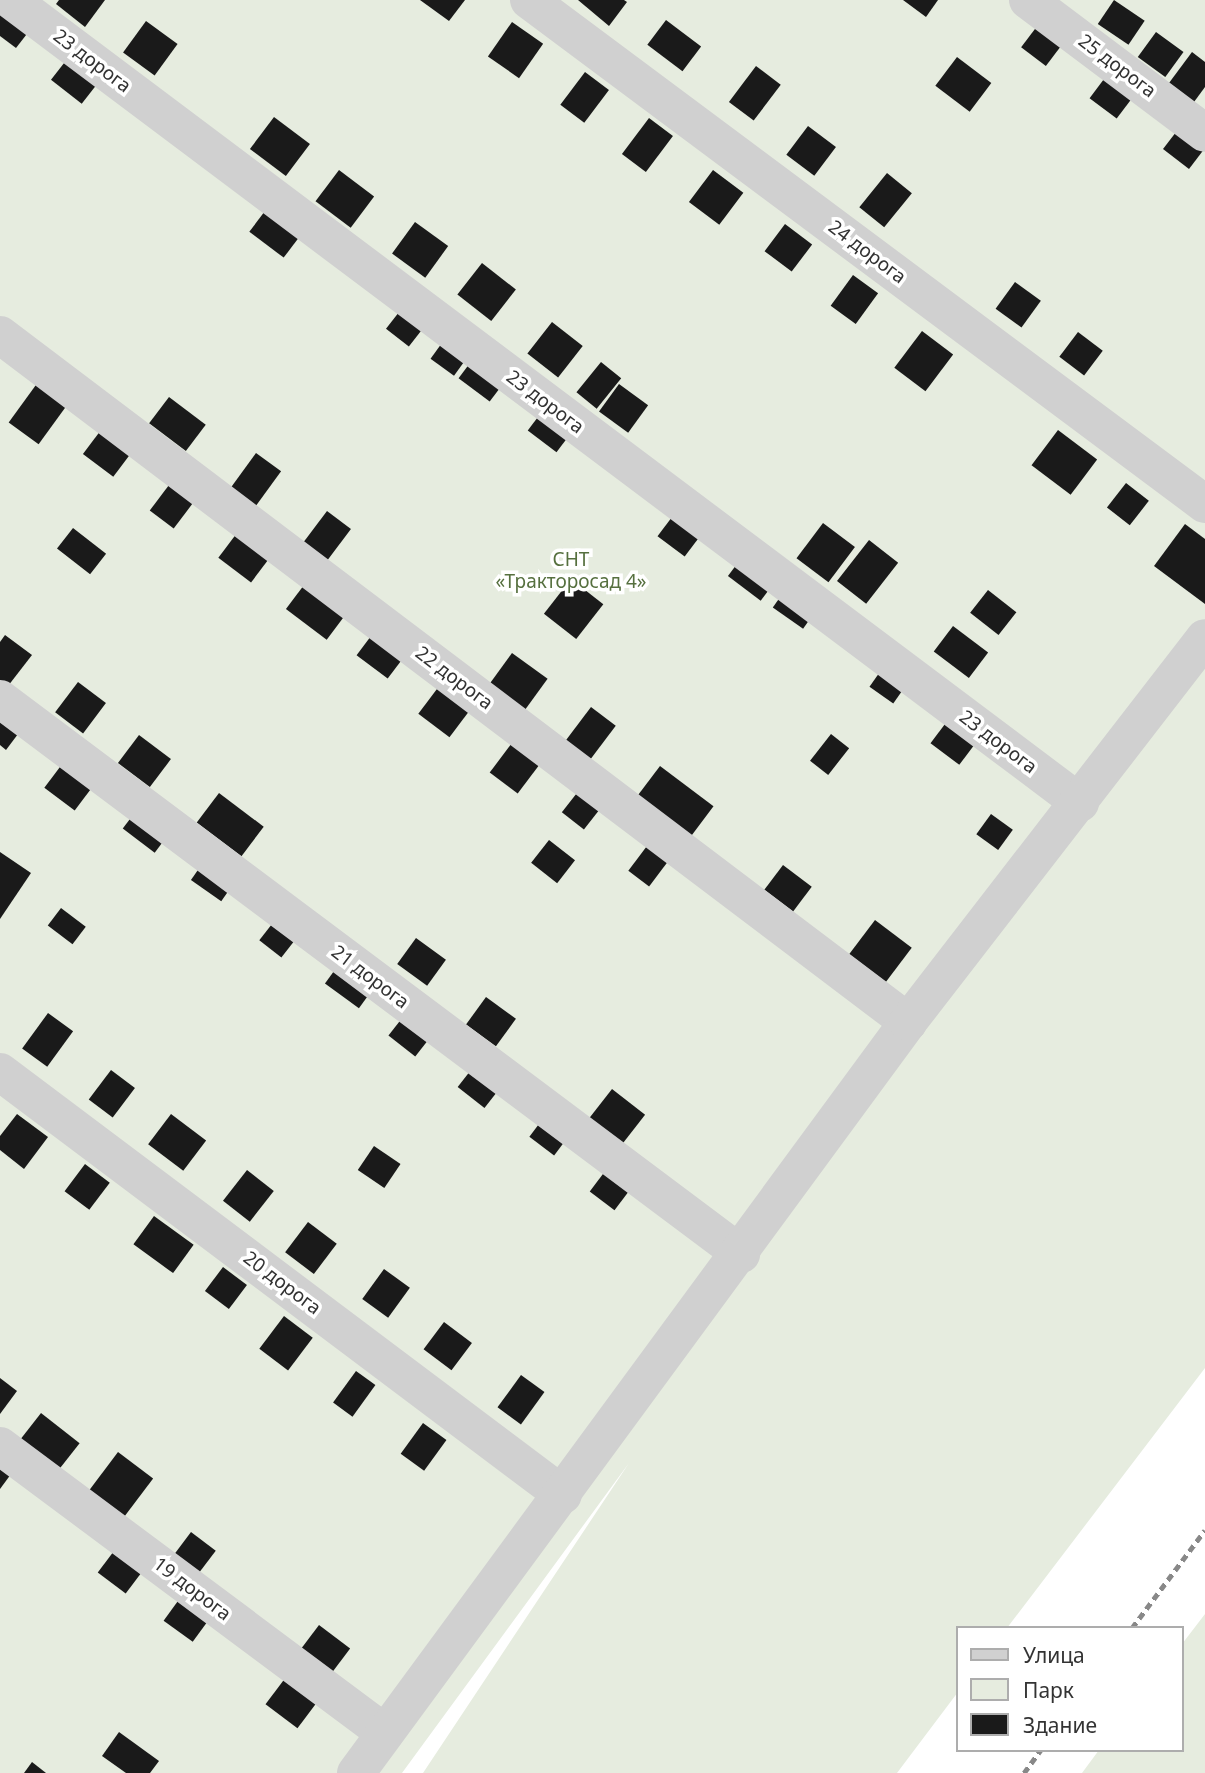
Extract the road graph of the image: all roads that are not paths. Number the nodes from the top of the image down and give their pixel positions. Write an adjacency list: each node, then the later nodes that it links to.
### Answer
1 (11, 0): 9 (street, 23 дорога)
2 (529, 0): 6 (street, 24 дорога)
3 (1028, 0): 4 (street, 25 дорога)
4 (1205, 133)
5 (0, 335): 10 (street, 22 дорога)
6 (1205, 504)
7 (1205, 638): 9 (street)
8 (0, 699): 12 (street, 21 дорога)
9 (1080, 803): 10 (street)
10 (908, 1021): 12 (street)
11 (0, 1072): 14 (street, 20 дорога)
12 (741, 1254): 14 (street)
13 (0, 1446): 15 (street, 19 дорога)
14 (563, 1495): 15 (street)
15 (385, 1733): 16 (street)
16 (356, 1773)

